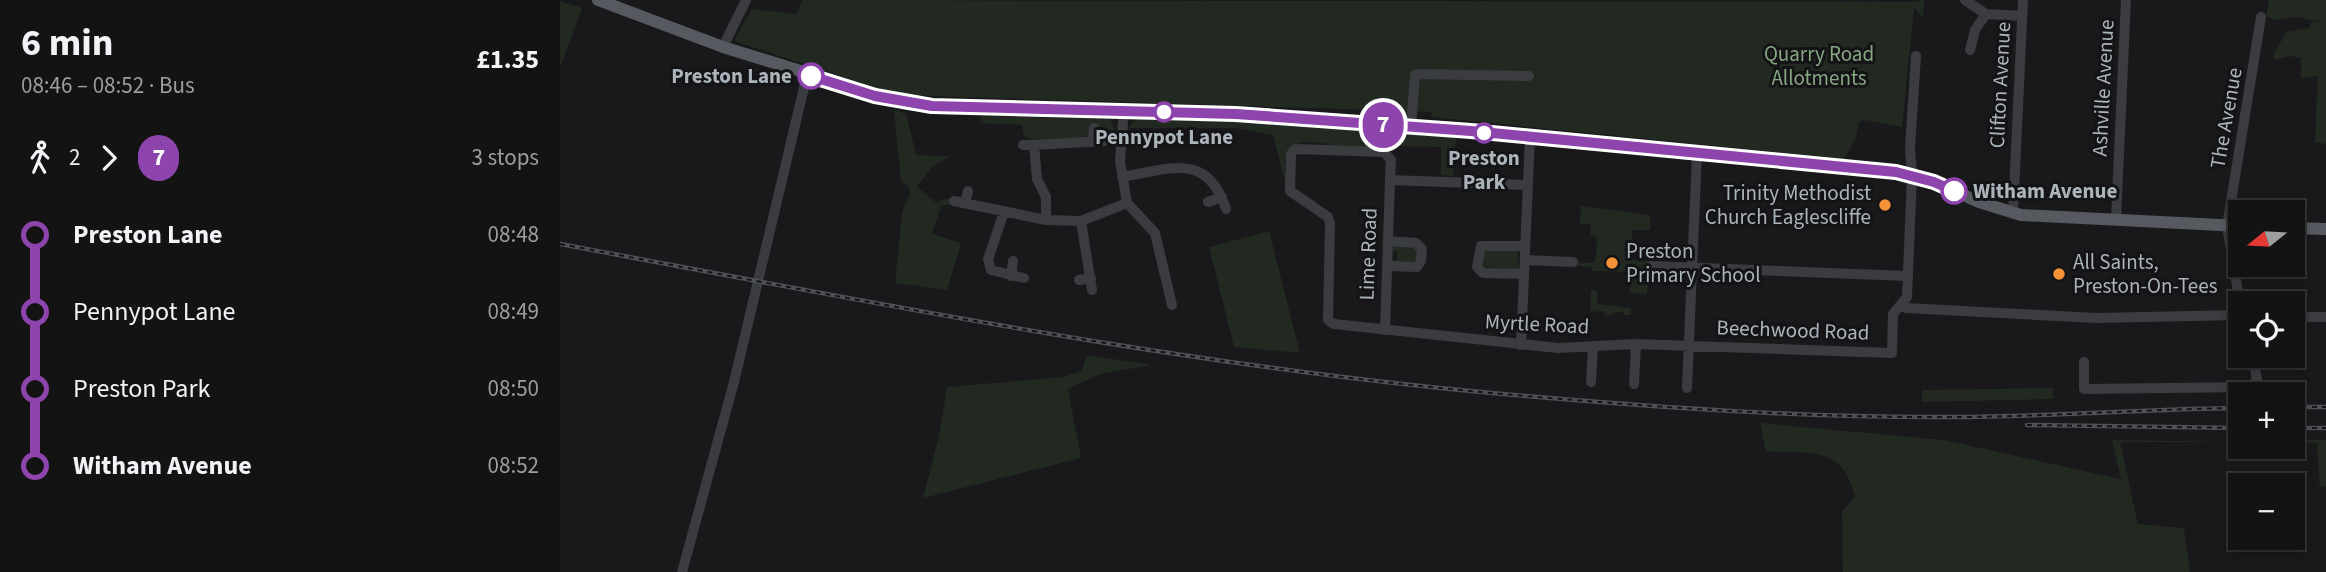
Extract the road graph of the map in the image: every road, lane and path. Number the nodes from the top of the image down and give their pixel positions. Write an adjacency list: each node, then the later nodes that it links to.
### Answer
1 (598, 0): 9 (main road)
2 (746, 0): 9 (street)
3 (1965, 0): 6 (street)
4 (2023, 0): 7 (street, Clifton Avenue)
5 (2126, 0): 35 (street, Ashville Avenue)
6 (1986, 14): 7 (street); 10 (street)
7 (2022, 16): 34 (street, Clifton Avenue)
8 (2261, 17): 27 (street, The Avenue)
9 (723, 47): 12 (main road)
10 (1970, 50)
11 (1916, 56): 21 (street)
12 (807, 75): 14 (main road); 71 (street)
13 (1529, 76): 15 (street)
14 (1124, 110): 15 (main road); 22 (street)
15 (1411, 127): 17 (main road)
16 (1094, 128): 19 (street)
17 (1530, 137): 20 (main road); 24 (street)
18 (1023, 145): 19 (street)
19 (1034, 145): 36 (street)
20 (1697, 153): 21 (main road); 48 (street)
21 (1912, 175): 34 (main road); 51 (street)
22 (1122, 177): 26 (street); 31 (street)
23 (1390, 180): 24 (street); 41 (street, Lime Road); 61 (street, Myrtle Road)
24 (1528, 185): 42 (street)
25 (968, 191): 30 (street)
26 (1222, 197): 29 (street); 32 (street)
27 (2237, 200)
28 (954, 201): 30 (street)
29 (1208, 202)
30 (965, 203): 33 (street)
31 (1127, 203): 37 (street); 57 (street)
32 (1226, 209)
33 (1004, 212): 36 (street); 50 (street)
34 (2013, 214): 35 (main road)
35 (2116, 219): 38 (main road)
36 (1046, 220): 37 (street)
37 (1081, 221): 53 (street)
38 (2228, 226)
39 (2305, 228): 40 (main road)
40 (2326, 229)
41 (1388, 241): 46 (street, Lime Road); 46 (street)
42 (1525, 246): 43 (street); 49 (street)
43 (1525, 260): 45 (street); 49 (street)
44 (1013, 261): 50 (street)
45 (1573, 262)
46 (1388, 266): 61 (street, Lime Road)
47 (1651, 266): 48 (street)
48 (1692, 267): 51 (street); 64 (street)
49 (1524, 274): 63 (street)
50 (1011, 276): 52 (street)
51 (1907, 276): 56 (street)
52 (1024, 278)
53 (1091, 278): 54 (street); 55 (street)
54 (1079, 280)
55 (1092, 290)
56 (1901, 304): 58 (street); 64 (street, Beechwood Road)
57 (1172, 305)
58 (2228, 315)
59 (2305, 317): 60 (street)
60 (2326, 317)
61 (1385, 330): 63 (street, Myrtle Road)
62 (1636, 344): 64 (street, Myrtle Road); 65 (street, Myrtle Road); 69 (street)
63 (1521, 345): 65 (street, Myrtle Road)
64 (1688, 345): 70 (street)
65 (1593, 347): 68 (street)
66 (2084, 362): 67 (street)
67 (2255, 368)
68 (1591, 382)
69 (1634, 384)
70 (1687, 388)
71 (682, 572)

